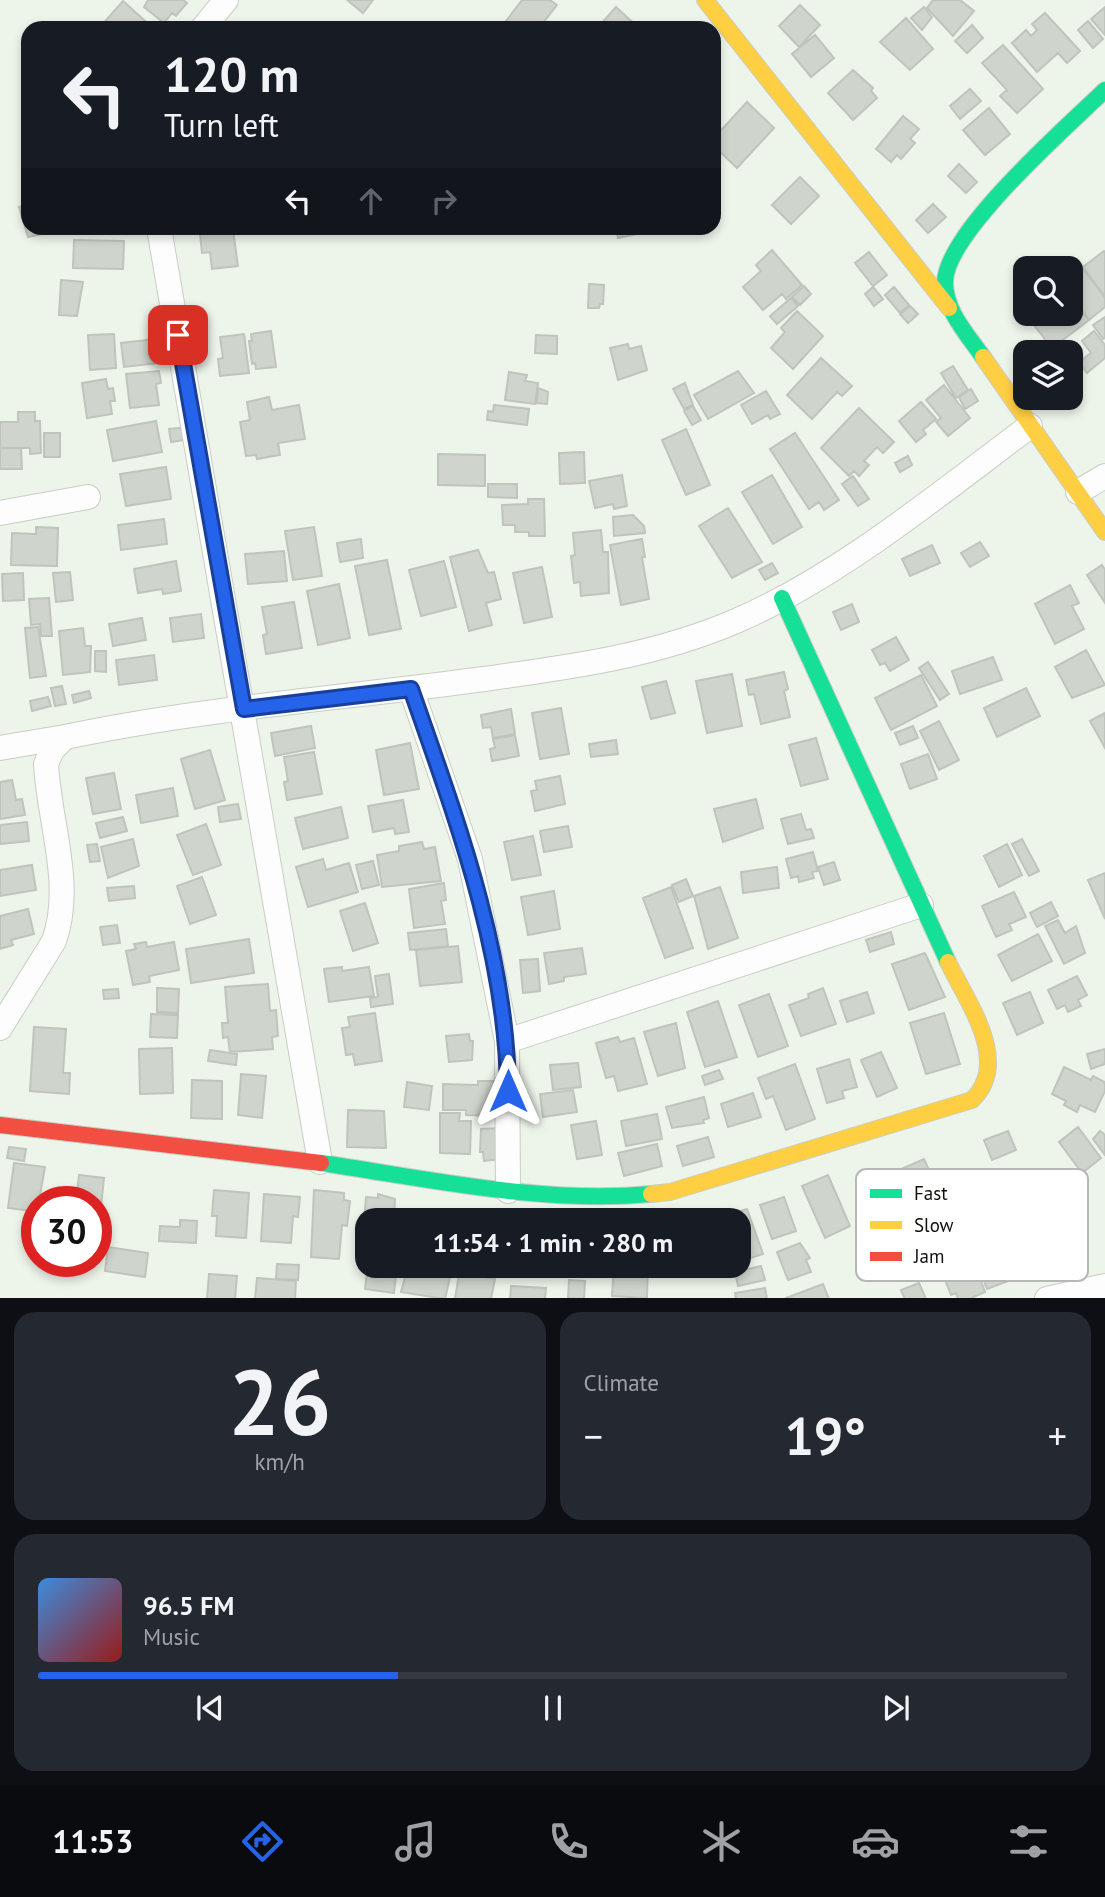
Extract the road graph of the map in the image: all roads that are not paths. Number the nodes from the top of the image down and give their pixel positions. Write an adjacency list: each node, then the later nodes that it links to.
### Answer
1 (226, 0): 3 (street)
2 (705, 0): 6 (street)
3 (208, 21)
4 (1105, 90): 6 (street)
5 (160, 235): 15 (street)
6 (948, 308): 7 (street)
7 (1030, 426): 9 (street); 13 (street)
8 (1105, 476): 9 (street)
9 (1078, 492): 12 (street)
10 (88, 497): 11 (street)
11 (0, 513)
12 (1105, 532)
13 (782, 598): 14 (street); 18 (street)
14 (411, 689): 15 (street); 20 (street)
15 (244, 709): 16 (street); 22 (street)
16 (65, 737): 17 (street); 19 (street)
17 (0, 748)
18 (922, 905): 20 (street); 23 (street)
19 (0, 1028)
20 (507, 1041): 23 (street)
21 (0, 1125): 22 (street)
22 (320, 1162): 23 (street)
23 (508, 1191)
24 (1105, 1286): 25 (street)
25 (1047, 1298)

